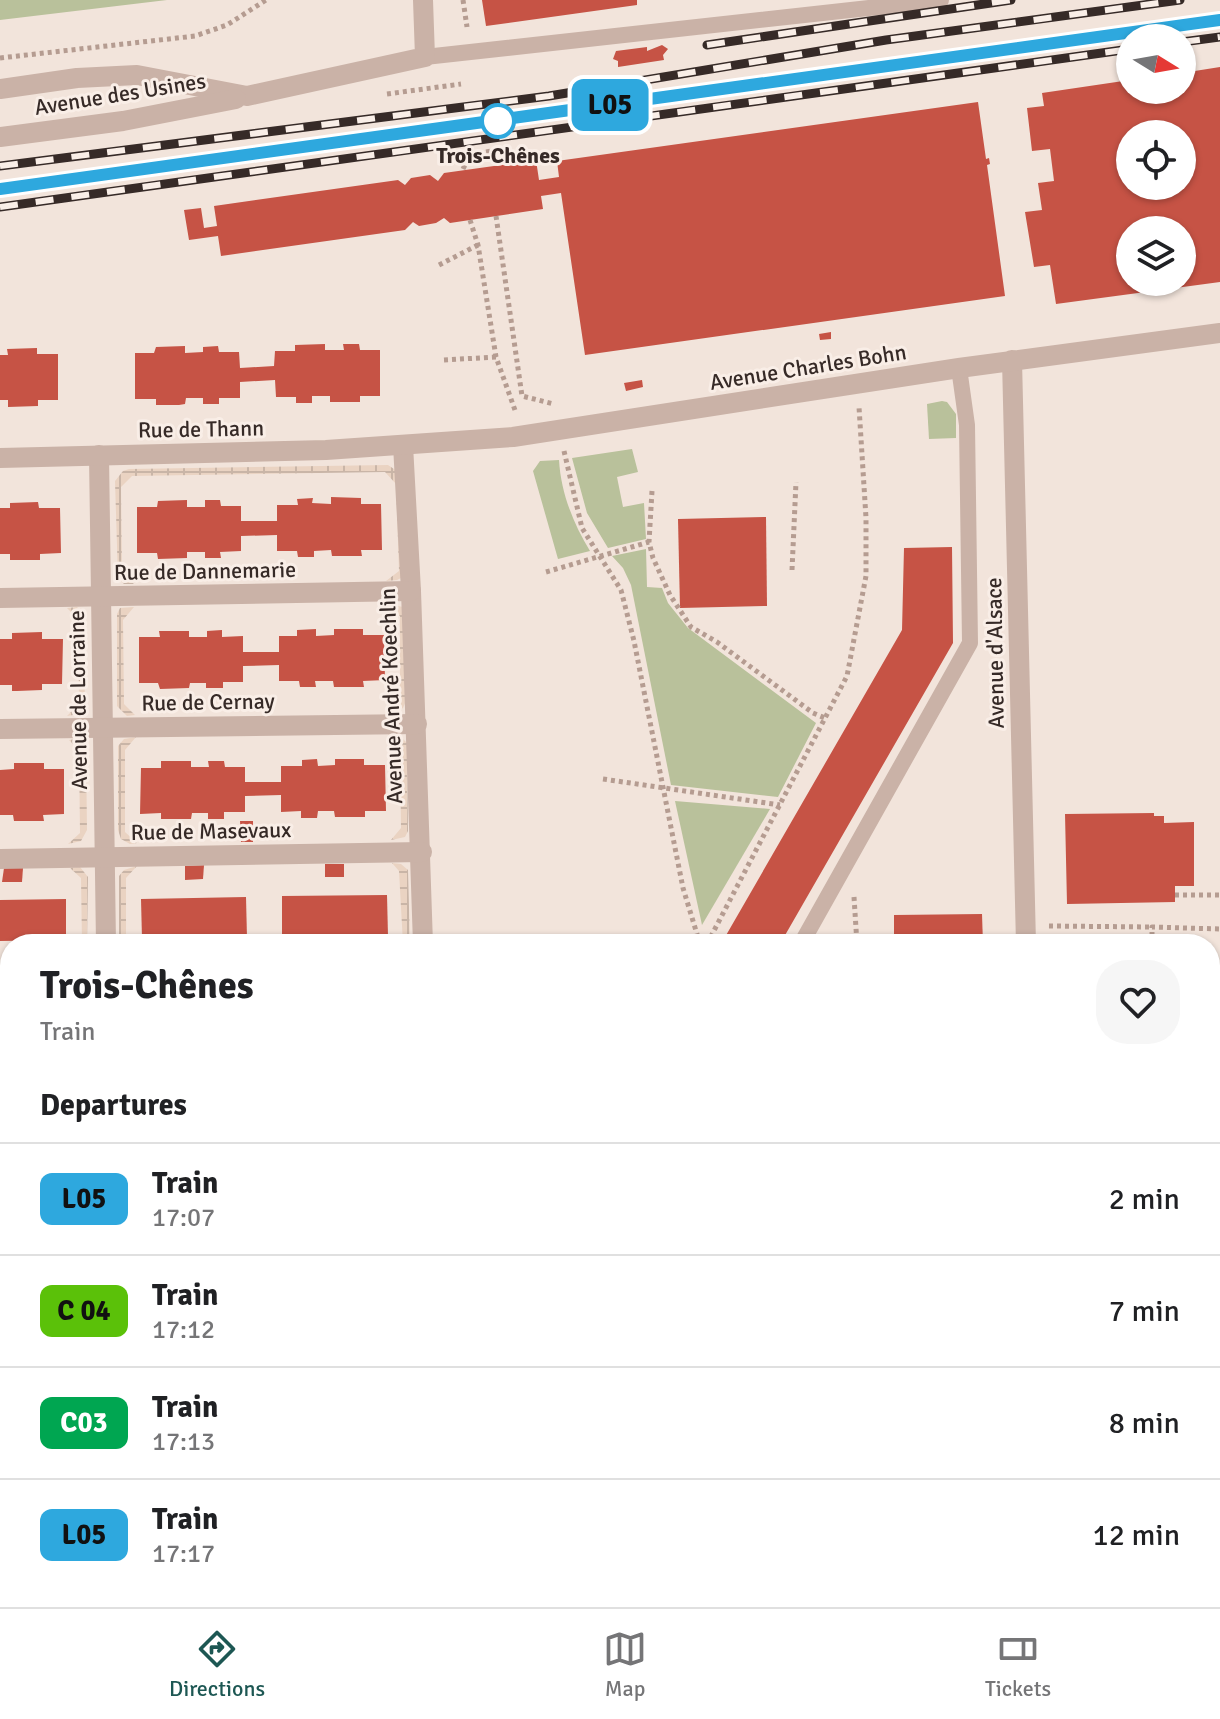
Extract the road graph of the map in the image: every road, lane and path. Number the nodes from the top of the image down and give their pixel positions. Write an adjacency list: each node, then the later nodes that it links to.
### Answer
1 (266, 0): 7 (path)
2 (423, 0): 6 (street)
3 (463, 0): 5 (path)
4 (941, 0): 6 (lane)
5 (467, 27)
6 (425, 57): 11 (street, Avenue des Usines)
7 (0, 58)
8 (461, 84): 9 (path)
9 (431, 87)
10 (0, 89): 11 (street)
11 (247, 96): 12 (street, Avenue des Usines)
12 (0, 137)
13 (507, 148): 14 (path)
14 (463, 169)
15 (496, 216): 25 (path)
16 (470, 220): 17 (path)
17 (478, 245): 18 (path); 20 (path)
18 (439, 265)
19 (1220, 333): 22 (street, Avenue Charles Bohn)
20 (496, 357): 21 (path); 26 (path)
21 (444, 360)
22 (1012, 360): 23 (street, Avenue Charles Bohn); 58 (street, Avenue d'Alsace)
23 (959, 368): 24 (street, Avenue Charles Bohn); 57 (lane)
24 (866, 383): 25 (street, Avenue Charles Bohn); 39 (path)
25 (561, 430): 26 (street, Avenue Charles Bohn); 33 (path)
26 (524, 436): 27 (street, Avenue Charles Bohn)
27 (403, 445): 28 (street, Rue de Thann); 36 (street, Avenue André Koechlin)
28 (99, 455): 29 (street, Rue de Thann); 37 (street, Avenue de Lorraine)
29 (0, 458)
30 (796, 482): 34 (path)
31 (652, 491): 32 (path)
32 (649, 542): 33 (path); 39 (path)
33 (600, 555): 35 (path); 44 (path)
34 (792, 570)
35 (546, 572)
36 (411, 591): 37 (street, Rue de Dannemarie); 40 (street, Avenue André Koechlin)
37 (101, 597): 38 (street, Rue de Dannemarie); 41 (street, Avenue de Lorraine)
38 (0, 598)
39 (825, 718): 45 (path)
40 (417, 724): 41 (street, Rue de Cernay); 46 (street, Avenue André Koechlin)
41 (103, 727): 42 (street, Rue de Cernay); 47 (street, Avenue de Lorraine)
42 (0, 729)
43 (603, 779): 44 (path)
44 (662, 788): 45 (path); 55 (path)
45 (780, 805): 56 (path)
46 (422, 852): 47 (street, Rue de Masevaux); 54 (street, Avenue André Koechlin)
47 (105, 857): 48 (street, Rue de Masevaux); 53 (street, Avenue de Lorraine)
48 (0, 859)
49 (1175, 895): 50 (path)
50 (1220, 895)
51 (1152, 927): 52 (path); 59 (path); 60 (path)
52 (1220, 929)
53 (106, 934)
54 (423, 934)
55 (697, 934)
56 (712, 934)
57 (807, 934)
58 (1026, 934)
59 (1042, 934)
60 (1152, 934)

